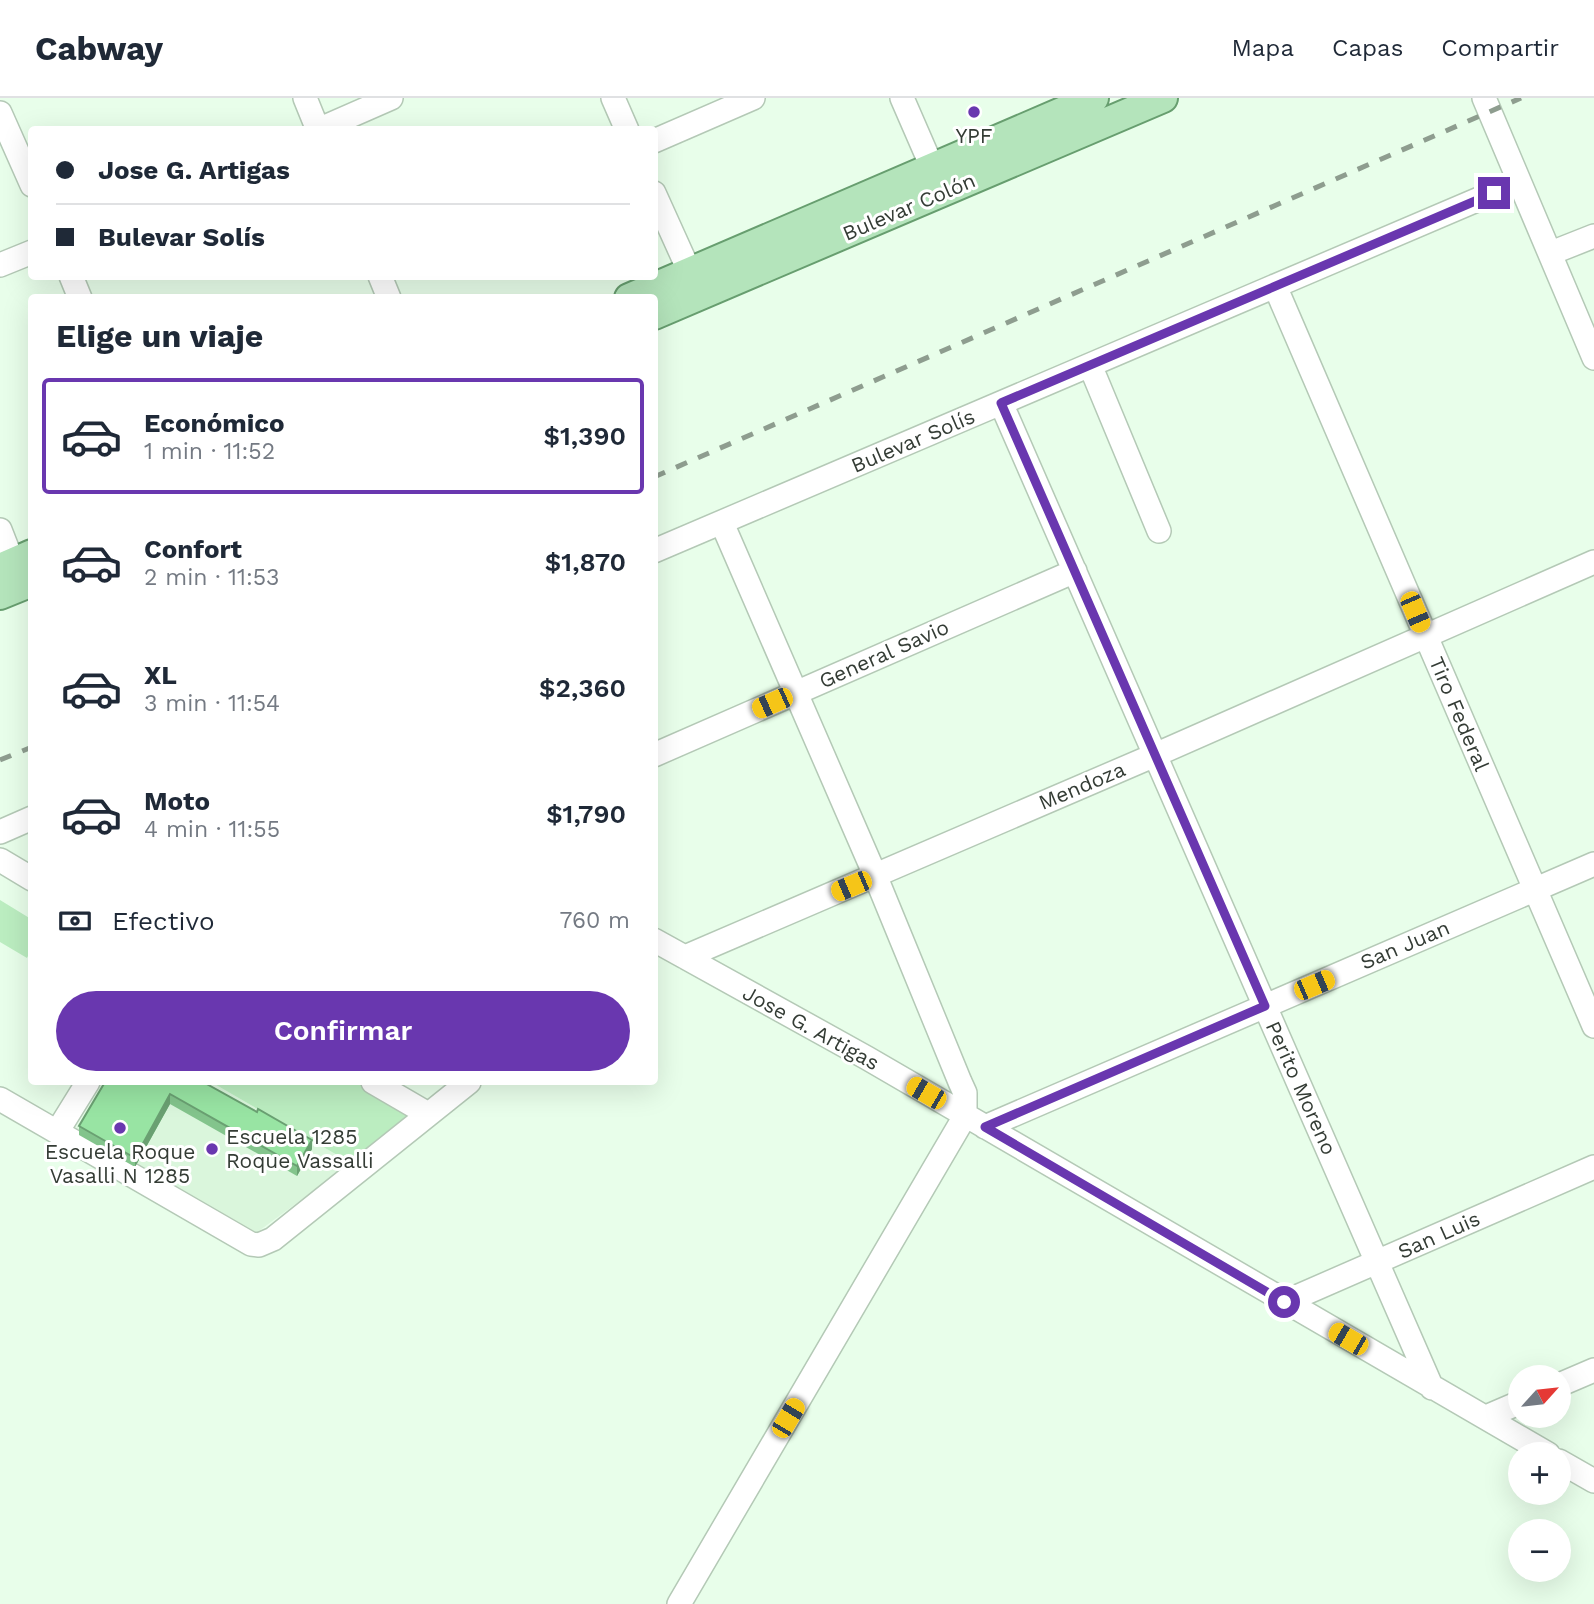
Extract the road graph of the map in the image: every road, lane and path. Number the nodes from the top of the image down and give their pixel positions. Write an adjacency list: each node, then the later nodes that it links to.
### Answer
1 (305, 98): 10 (street)
2 (391, 98): 11 (street)
3 (613, 98): 12 (street)
4 (753, 98): 13 (street)
5 (902, 98): 16 (street)
6 (1094, 98): 14 (main road, Bulevar Colón)
7 (1163, 98): 14 (main road, Bulevar Colón)
8 (1484, 98): 17 (street)
9 (0, 113): 15 (street)
10 (317, 126)
11 (325, 126)
12 (625, 126)
13 (658, 139)
14 (1025, 142): 16 (main road, Bulevar Colón)
15 (28, 176)
16 (938, 180): 23 (main road, Bulevar Colón)
17 (1519, 182): 21 (street); 24 (street, Bulevar Solís)
18 (658, 202): 23 (street)
19 (1594, 236): 21 (street)
20 (28, 253): 22 (street)
21 (1551, 253): 27 (street)
22 (0, 265)
23 (695, 284): 25 (main road, Bulevar Colón); 26 (main road, Bulevar Colón)
24 (1275, 286): 28 (street, Bulevar Solís); 37 (street, Tiro Federal)
25 (648, 294)
26 (658, 312)
27 (1594, 358)
28 (1090, 365): 29 (street, Bulevar Solís); 32 (street)
29 (1001, 403): 30 (street, Bulevar Solís); 35 (street, Perito Moreno)
30 (722, 523): 33 (street, Bulevar Solís); 38 (street)
31 (0, 530): 36 (street)
32 (1159, 531)
33 (658, 549)
34 (1594, 562): 37 (street, Mendoza)
35 (1075, 571): 38 (street, General Savio); 40 (street, Perito Moreno)
36 (16, 574)
37 (1426, 637): 40 (street, Mendoza); 47 (street, Tiro Federal)
38 (796, 693): 39 (street, General Savio); 45 (street)
39 (658, 753)
40 (1155, 755): 45 (street, Mendoza); 50 (street, Perito Moreno)
41 (28, 820): 42 (street)
42 (0, 832)
43 (0, 860): 46 (street)
44 (1594, 864): 47 (street, San Juan)
45 (875, 875): 49 (street, Mendoza); 57 (street)
46 (28, 877)
47 (1535, 889): 50 (street, San Juan); 51 (street, Tiro Federal)
48 (658, 942): 49 (street, Jose G. Artigas)
49 (685, 957): 57 (street, Jose G. Artigas)
50 (1265, 1006): 57 (street, San Juan); 60 (street, Perito Moreno)
51 (1594, 1026)
52 (86, 1085): 58 (street)
53 (378, 1085): 56 (street)
54 (465, 1085): 56 (street)
55 (0, 1099): 58 (street)
56 (428, 1114): 58 (street)
57 (975, 1121): 61 (street, Jose G. Artigas); 70 (street)
58 (57, 1132)
59 (1594, 1167): 60 (street, San Luis)
60 (1377, 1262): 61 (street, San Luis); 64 (street, Perito Moreno)
61 (1284, 1302): 64 (street, Jose G. Artigas)
62 (1594, 1370): 63 (street)
63 (1572, 1379)
64 (1432, 1388): 66 (street, Jose G. Artigas)
65 (1508, 1408): 66 (street)
66 (1486, 1418): 67 (street, Jose G. Artigas)
67 (1527, 1442)
68 (1571, 1468): 69 (street)
69 (1594, 1481)
70 (679, 1604)

